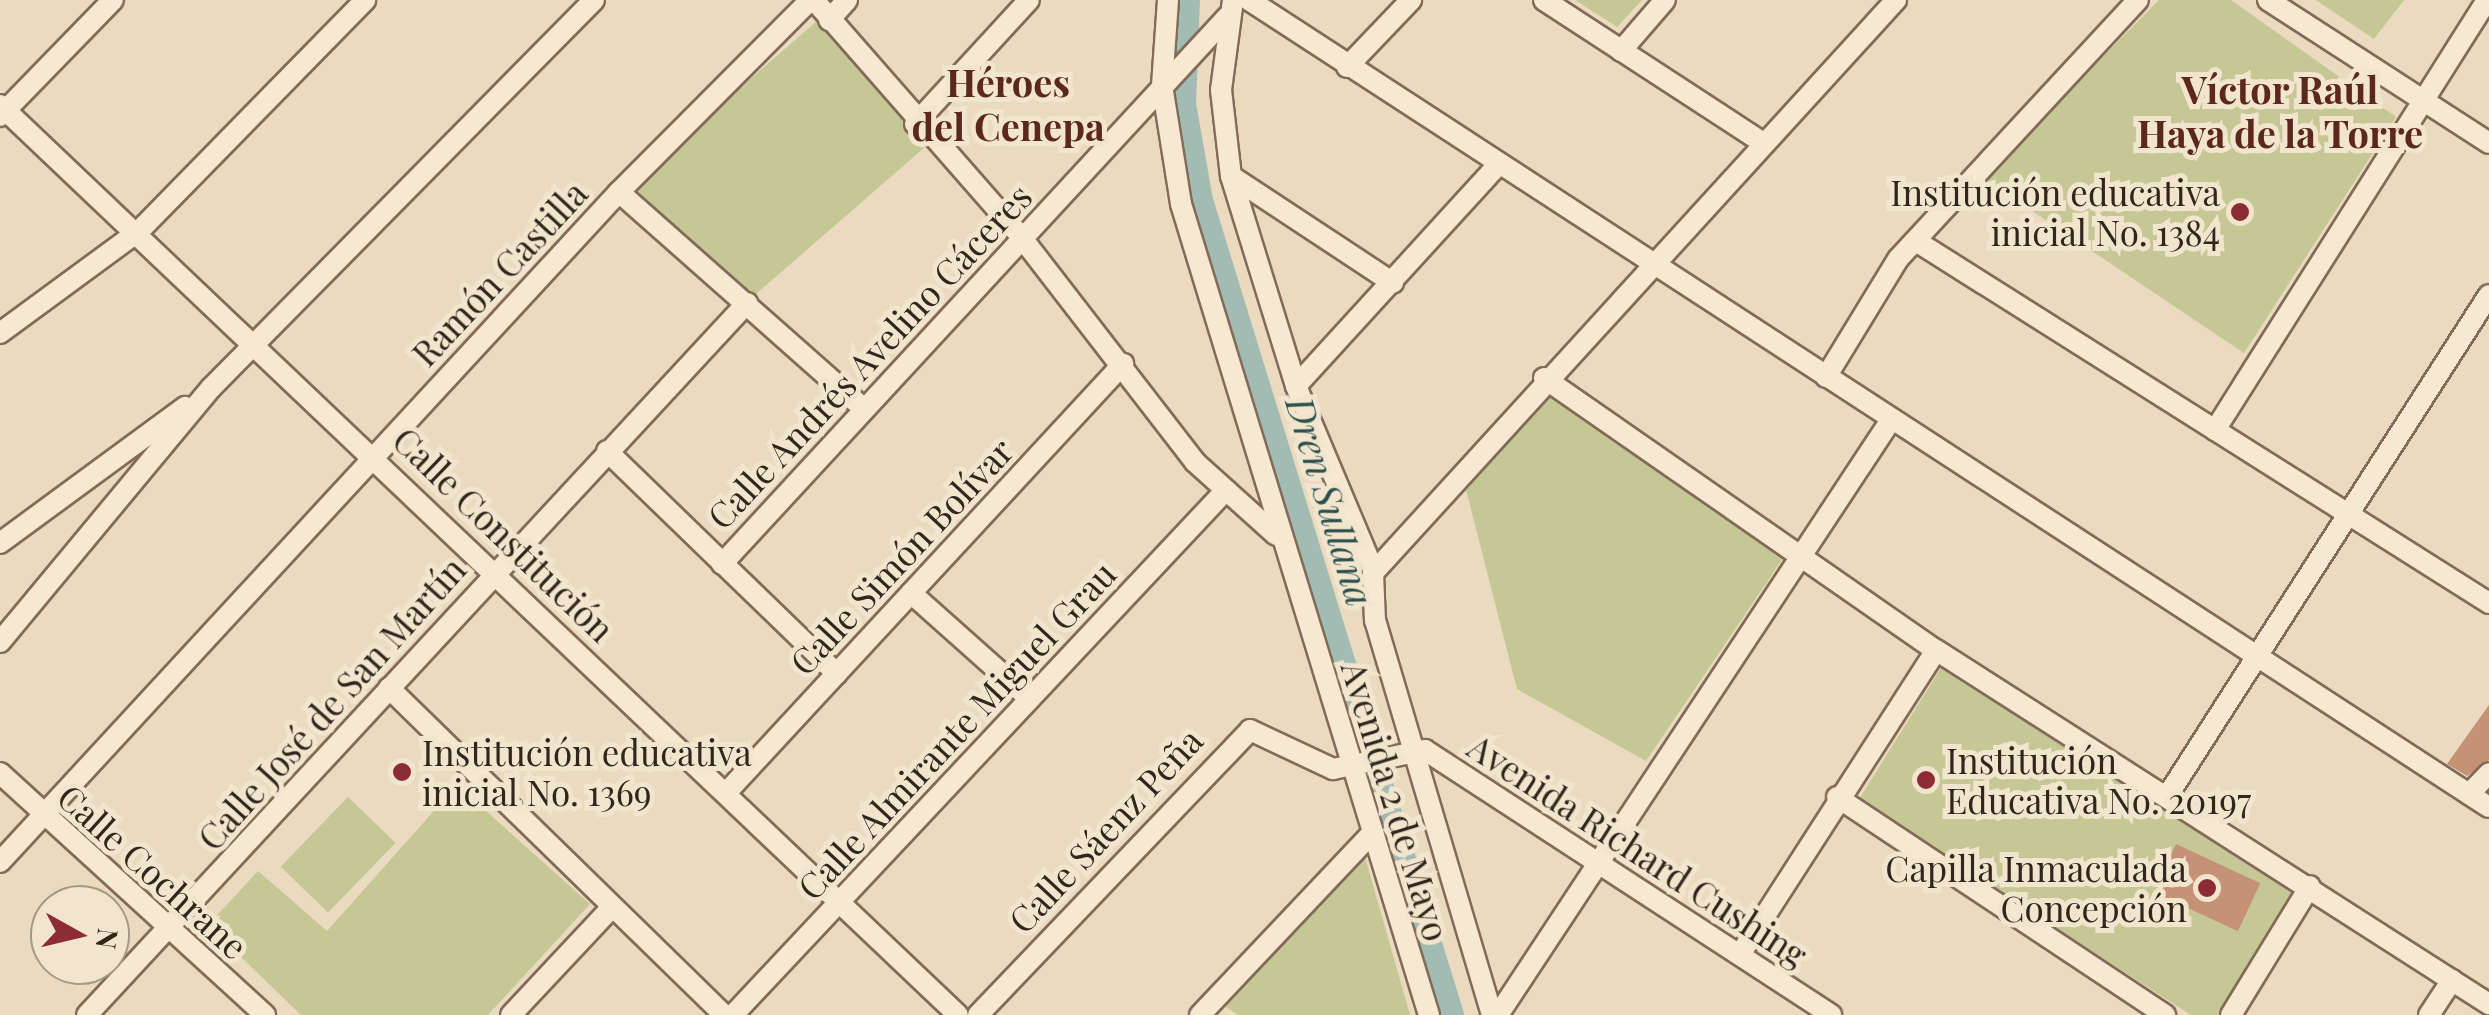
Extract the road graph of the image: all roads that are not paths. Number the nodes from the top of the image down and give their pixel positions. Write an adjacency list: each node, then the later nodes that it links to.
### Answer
1 (113, 0): 22 (street)
2 (364, 0): 29 (street)
3 (594, 0): 37 (street)
4 (812, 0): 17 (street); 28 (street, Ramón Castilla)
5 (848, 0): 17 (street)
6 (1029, 0): 23 (street)
7 (1168, 0): 20 (street, Avenida 2 de Mayo)
8 (1249, 0): 19 (street)
9 (1411, 0): 19 (street)
10 (1544, 0): 18 (street)
11 (1665, 0): 18 (street)
12 (1896, 0): 24 (street)
13 (2138, 0): 31 (street)
14 (2268, 0): 21 (street)
15 (2486, 0): 21 (street)
16 (1225, 15): 20 (street, Calle Andrés Avelino Cáceres); 27 (street)
17 (829, 20): 23 (street)
18 (1621, 51): 24 (street)
19 (1347, 67): 26 (street)
20 (1168, 80): 30 (street, Calle Andrés Avelino Cáceres); 51 (street, Avenida 2 de Mayo)
21 (2423, 100): 25 (street); 45 (street)
22 (2, 111): 29 (street, Calle Constitución)
23 (915, 124): 30 (street)
24 (1762, 144): 32 (street)
25 (2489, 144)
26 (1496, 167): 32 (street); 33 (street)
27 (1230, 176): 33 (street); 41 (street)
28 (619, 192): 35 (street); 47 (street, Ramón Castilla)
29 (140, 230): 36 (street); 37 (street, Calle Constitución)
30 (1022, 238): 38 (street); 43 (street, Calle Andrés Avelino Cáceres)
31 (1916, 241): 39 (street); 45 (street)
32 (1652, 262): 39 (street); 40 (street)
33 (1393, 283): 41 (street)
34 (2489, 295): 49 (street)
35 (747, 303): 43 (street); 46 (street, Calle José de San Martín)
36 (0, 333)
37 (257, 342): 42 (street); 47 (street, Calle Constitución)
38 (1124, 364): 48 (street); 56 (street, Calle Simón Bolívar)
39 (1826, 377): 44 (street)
40 (1544, 378): 52 (street); 55 (street)
41 (1296, 386): 55 (street)
42 (211, 388): 50 (street); 58 (street)
43 (864, 409): 53 (street, Calle Andrés Avelino Cáceres)
44 (1891, 420): 52 (street); 60 (street)
45 (2214, 430): 49 (street)
46 (607, 451): 53 (street); 54 (street, Calle José de San Martín)
47 (374, 454): 54 (street, Calle Constitución); 73 (street, Ramón Castilla)
48 (1226, 490): 51 (street); 63 (street, Calle Almirante Miguel Grau)
49 (2354, 516): 57 (street); 60 (street)
50 (0, 543)
51 (1283, 544): 65 (street, Avenida 2 de Mayo)
52 (1803, 558): 59 (street); 75 (street)
53 (722, 564): 61 (street)
54 (495, 570): 62 (street, Calle José de San Martín); 68 (street, Calle Constitución)
55 (1374, 572): 64 (street)
56 (911, 593): 61 (street, Calle Simón Bolívar); 63 (street)
57 (2486, 594)
58 (0, 642)
59 (1936, 650): 70 (street); 71 (street)
60 (2260, 658): 69 (street); 70 (street)
61 (836, 674): 68 (street, Calle Simón Bolívar)
62 (389, 688): 79 (street); 80 (street, Calle José de San Martín)
63 (1030, 699): 78 (street, Calle Almirante Miguel Grau)
64 (1409, 754): 65 (street); 75 (street, Avenida Richard Cushing); 93 (street)
65 (1352, 769): 74 (street, Avenida 2 de Mayo); 91 (street, Calle Sáenz Peña)
66 (2489, 773): 69 (street)
67 (0, 774): 73 (street, Calle Cochrane)
68 (726, 793): 78 (street, Calle Constitución)
69 (2469, 794): 72 (street)
70 (2168, 795): 77 (street)
71 (1837, 798): 81 (street); 95 (street)
72 (2489, 807)
73 (42, 816): 76 (street, Ramón Castilla); 80 (street, Calle Cochrane)
74 (1369, 836): 84 (street); 92 (street, Avenida 2 de Mayo)
75 (1597, 861): 81 (street, Avenida Richard Cushing); 93 (street)
76 (0, 862)
77 (2310, 886): 82 (street); 96 (street)
78 (840, 902): 89 (street, Calle Almirante Miguel Grau); 90 (street, Calle Constitución)
79 (611, 908): 87 (street); 88 (street)
80 (170, 930): 85 (street, Calle José de San Martín); 86 (street, Calle Cochrane)
81 (1741, 953): 94 (street, Avenida Richard Cushing)
82 (2452, 980): 83 (street); 97 (street)
83 (2489, 1004)
84 (1211, 1012)
85 (88, 1015)
86 (265, 1015)
87 (511, 1015)
88 (724, 1015)
89 (733, 1015)
90 (958, 1015)
91 (978, 1015)
92 (1429, 1015)
93 (1498, 1015)
94 (1831, 1015)
95 (2166, 1015)
96 (2231, 1015)
97 (2428, 1015)

